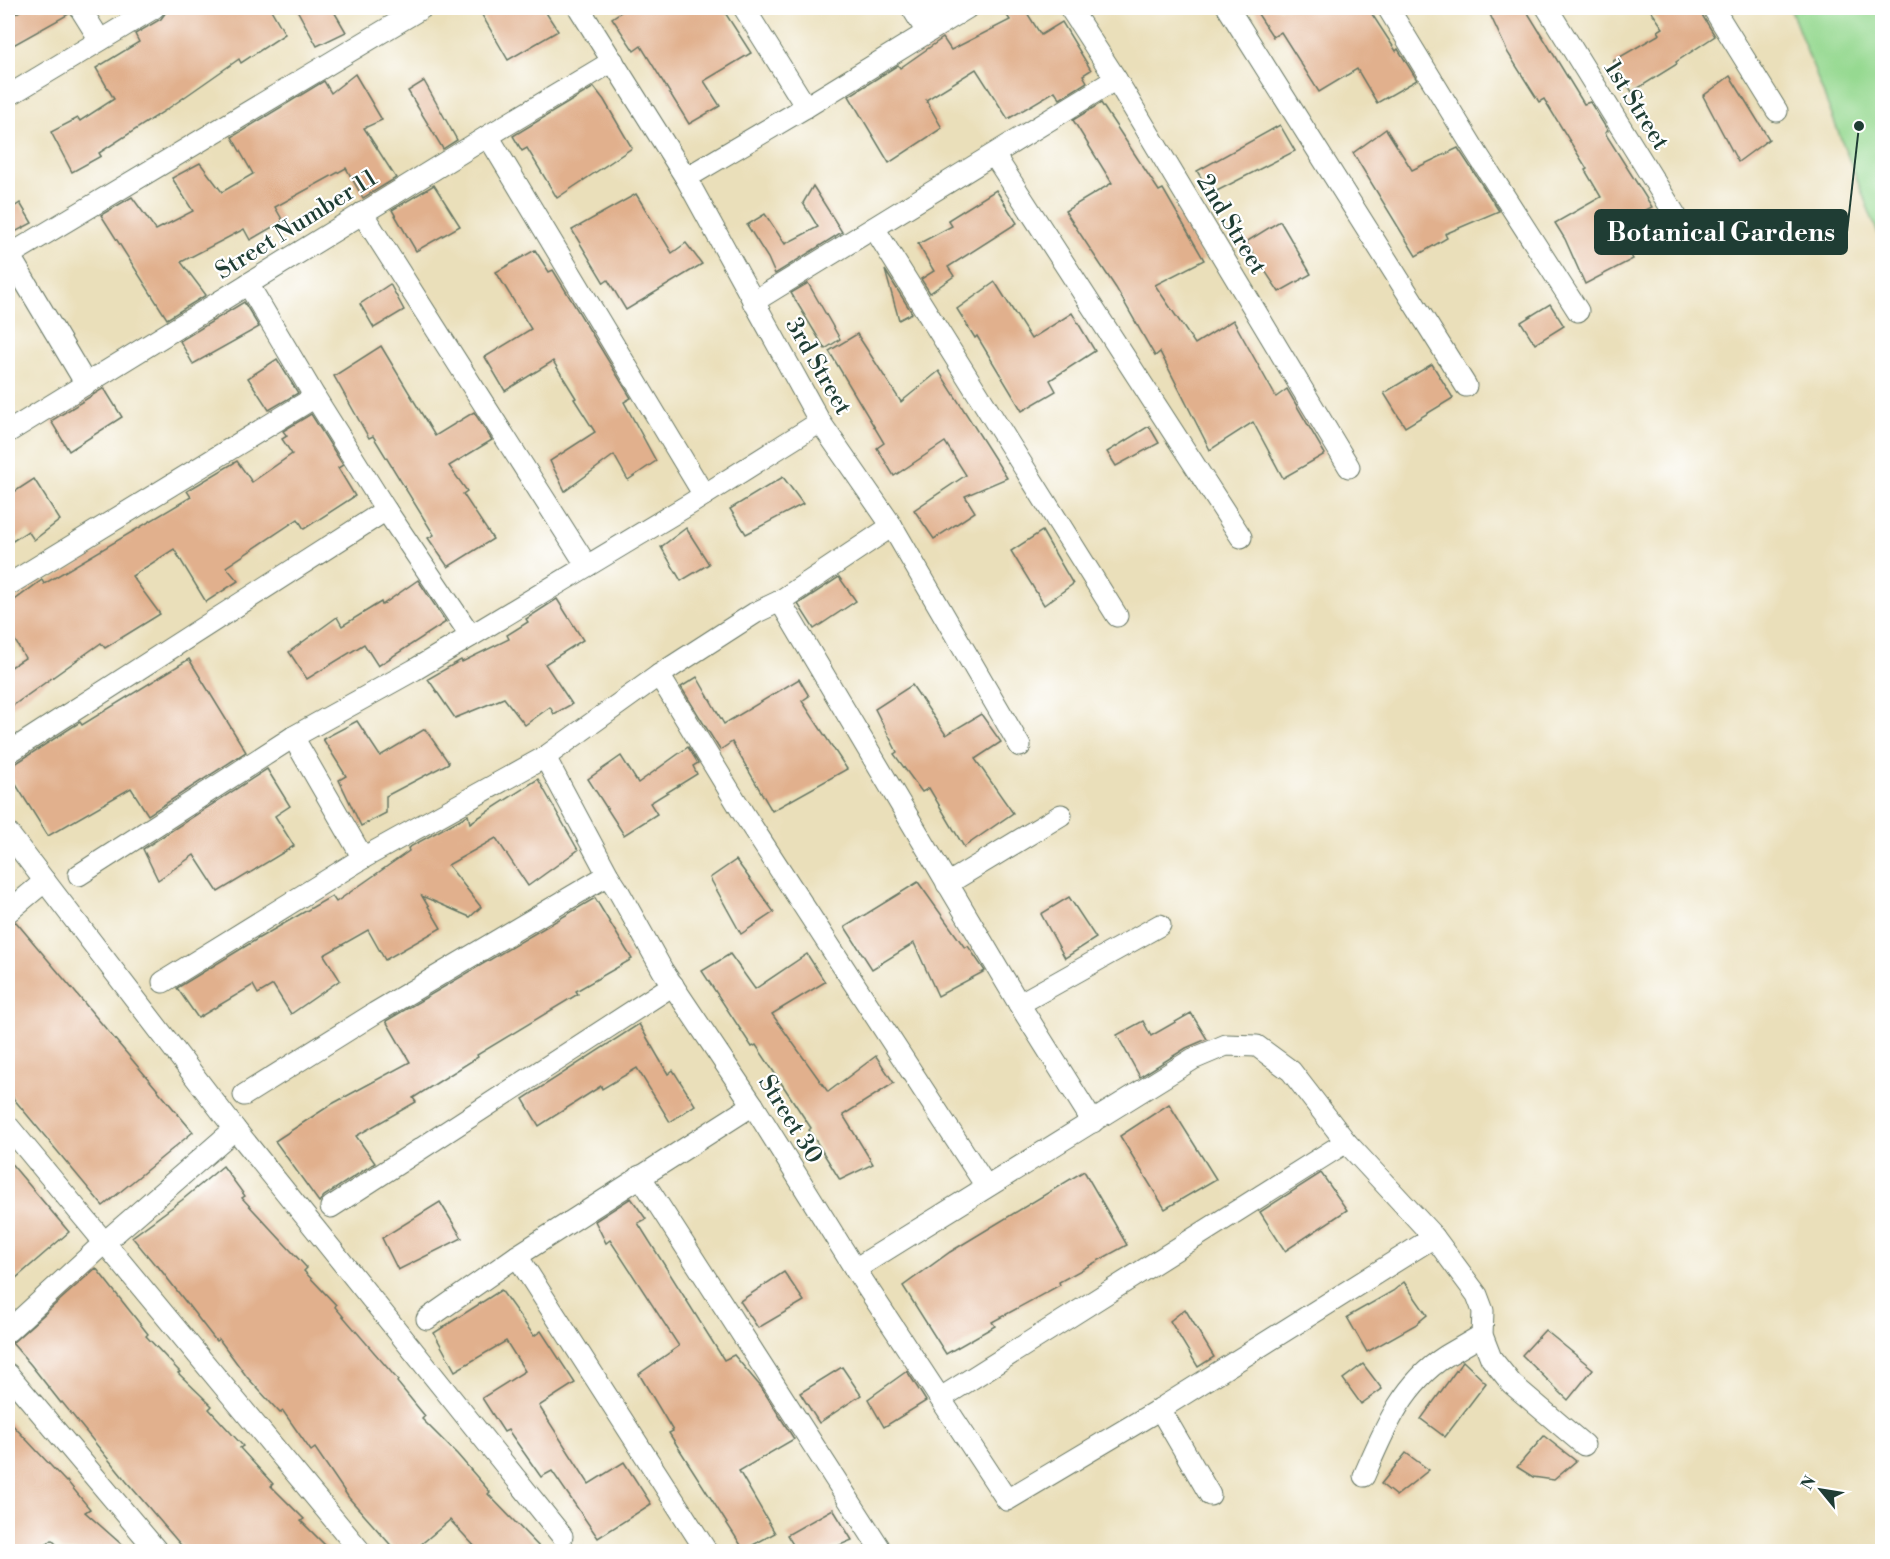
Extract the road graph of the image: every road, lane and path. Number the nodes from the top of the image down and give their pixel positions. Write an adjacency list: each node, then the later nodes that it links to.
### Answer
1 (80, 8): 14 (street)
2 (154, 8): 14 (street)
3 (422, 8): 26 (street)
4 (579, 8): 15 (street, 3rd Street)
5 (744, 8): 18 (street)
6 (912, 8): 13 (street)
7 (967, 8): 13 (street)
8 (1070, 8): 16 (street, 2nd Street)
9 (1228, 8): 31 (street)
10 (1388, 8): 29 (street)
11 (1546, 8): 25 (street, 1st Street)
12 (1713, 8): 19 (street)
13 (927, 32): 18 (street)
14 (100, 40): 17 (street)
15 (613, 61): 20 (street, Street Number 11); 22 (street, 3rd Street)
16 (1116, 80): 21 (street); 35 (street, 2nd Street)
17 (8, 96)
18 (806, 107): 22 (street)
19 (1777, 111)
20 (488, 136): 23 (street, Street Number 11); 36 (street)
21 (994, 155): 24 (street); 39 (street)
22 (686, 178): 28 (street, 3rd Street)
23 (362, 213): 27 (street, Street Number 11); 40 (street)
24 (874, 228): 28 (street); 43 (street)
25 (1684, 229)
26 (8, 255): 30 (street)
27 (248, 284): 30 (street, Street Number 11); 32 (street)
28 (753, 302): 33 (street, 3rd Street)
29 (1578, 311)
30 (86, 384): 34 (street, Street Number 11)
31 (1467, 386)
32 (315, 397): 37 (street); 41 (street)
33 (820, 422): 36 (street); 38 (street, 3rd Street)
34 (8, 432)
35 (1349, 467)
36 (704, 495): 40 (street)
37 (386, 510): 44 (street); 48 (street)
38 (892, 526): 42 (street); 47 (street, 3rd Street)
39 (1241, 537)
40 (587, 566): 44 (street)
41 (8, 585)
42 (780, 601): 45 (street); 56 (street)
43 (1117, 616)
44 (471, 636): 46 (street)
45 (659, 675): 49 (street); 69 (street)
46 (293, 736): 52 (street); 53 (street)
47 (1020, 746)
48 (8, 753)
49 (545, 757): 52 (street); 54 (street, Street 30)
50 (1061, 814): 56 (street)
51 (8, 833): 55 (street)
52 (363, 858): 59 (street)
53 (79, 874)
54 (608, 875): 60 (street, Street 30); 62 (street)
55 (45, 881): 57 (street); 66 (street)
56 (947, 884): 61 (street)
57 (8, 912)
58 (1160, 925): 61 (street)
59 (163, 982)
60 (673, 985): 63 (street, Street 30); 70 (street)
61 (1018, 1004): 64 (street)
62 (244, 1095)
63 (753, 1105): 68 (street); 74 (street, Street 30)
64 (1093, 1122): 67 (street); 69 (street)
65 (8, 1126): 72 (street)
66 (235, 1129): 72 (street); 84 (street)
67 (1346, 1142): 71 (street); 79 (street)
68 (640, 1176): 73 (street); 85 (street)
69 (986, 1186): 74 (street)
70 (331, 1207)
71 (1434, 1237): 77 (street); 80 (street)
72 (105, 1242): 76 (street); 87 (street)
73 (517, 1256): 75 (street); 88 (street)
74 (855, 1269): 79 (street, Street 30)
75 (427, 1318)
76 (8, 1331)
77 (1482, 1335): 81 (street); 82 (street)
78 (8, 1374): 86 (street)
79 (942, 1398): 80 (street, Street 30)
80 (1160, 1409): 83 (street)
81 (1584, 1445)
82 (1364, 1476)
83 (1210, 1495)
84 (562, 1536)
85 (879, 1546)
86 (158, 1551)
87 (362, 1551)
88 (707, 1551)

